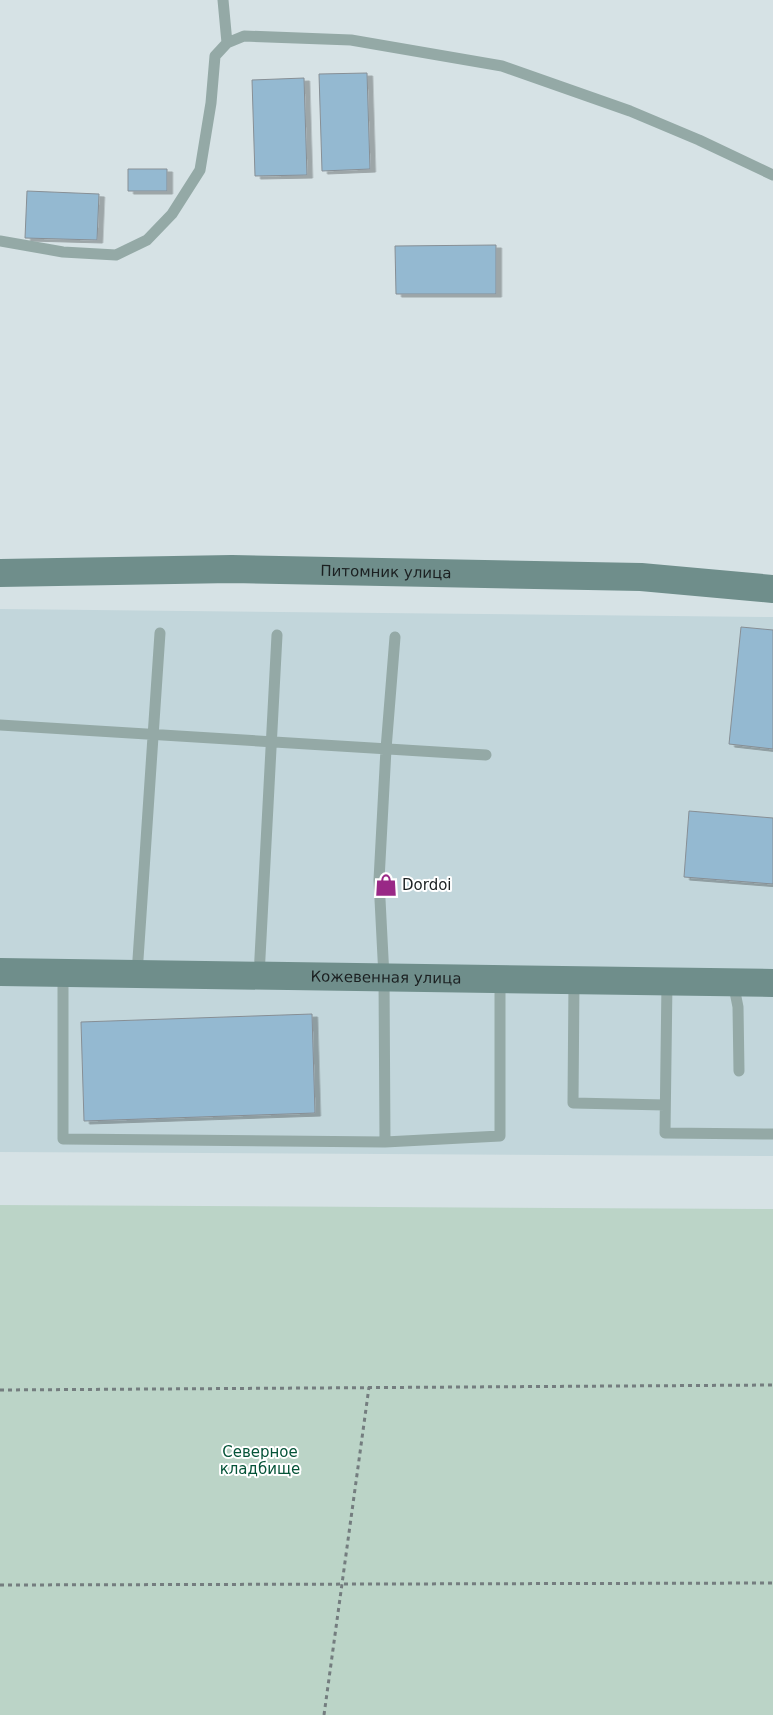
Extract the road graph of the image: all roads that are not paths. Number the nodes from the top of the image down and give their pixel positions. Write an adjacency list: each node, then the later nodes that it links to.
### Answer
1 (223, 0): 2 (lane)
2 (227, 43): 3 (lane); 4 (lane)
3 (773, 176)
4 (0, 241)
5 (0, 573): 6 (street, Питомник улица)
6 (773, 589)
7 (160, 633): 11 (lane)
8 (277, 635): 12 (lane)
9 (395, 637): 13 (lane)
10 (0, 725): 11 (lane)
11 (154, 734): 12 (lane); 17 (lane)
12 (271, 741): 13 (lane); 18 (lane)
13 (386, 749): 14 (lane); 19 (lane)
14 (486, 755)
15 (0, 972): 16 (street, Кожевенная улица)
16 (63, 972): 17 (street, Кожевенная улица); 28 (lane)
17 (137, 974): 18 (street, Кожевенная улица)
18 (259, 976): 19 (street, Кожевенная улица)
19 (384, 977): 20 (street, Кожевенная улица); 28 (lane)
20 (500, 979): 21 (street, Кожевенная улица); 28 (lane)
21 (574, 980): 22 (street, Кожевенная улица); 26 (lane)
22 (667, 982): 23 (street, Кожевенная улица); 26 (lane)
23 (733, 982): 24 (street, Кожевенная улица); 25 (lane)
24 (773, 983)
25 (739, 1071)
26 (665, 1105): 27 (lane)
27 (773, 1134)
28 (385, 1142)

